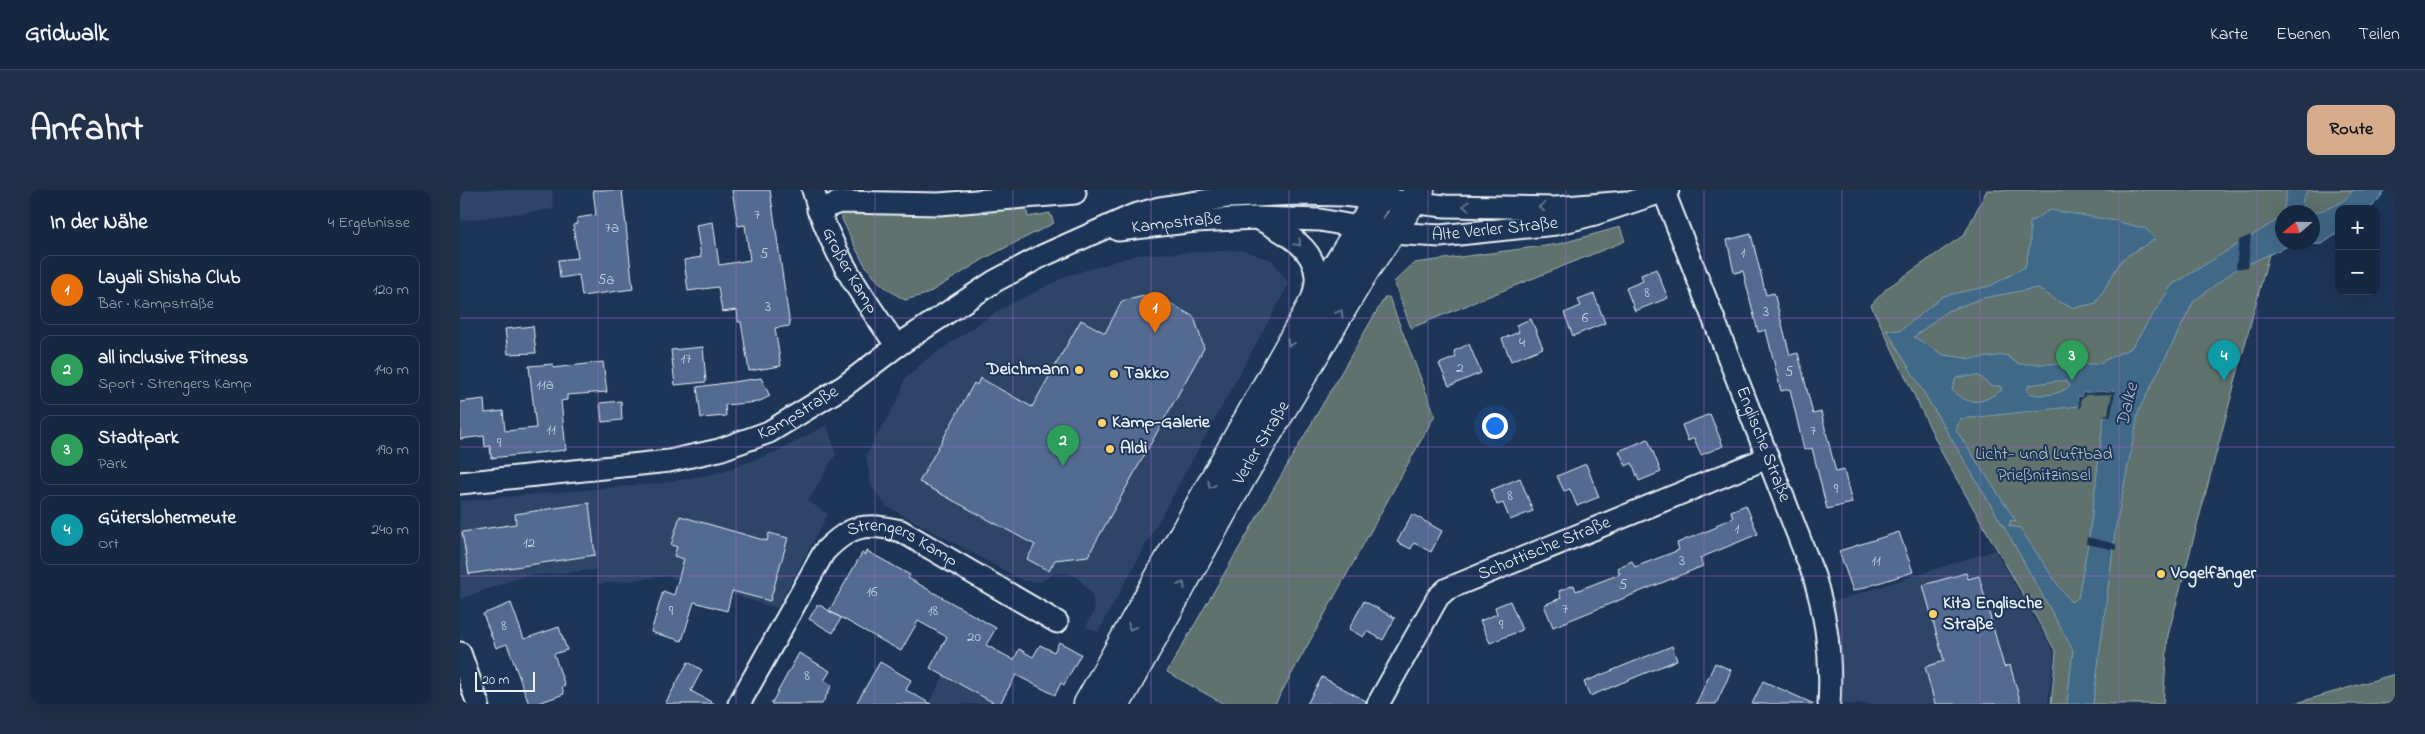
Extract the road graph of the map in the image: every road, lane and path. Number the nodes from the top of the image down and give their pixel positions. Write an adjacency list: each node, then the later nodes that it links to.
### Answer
1 (1486, 190): 8 (street, Alte Verler Straße)
2 (1666, 191): 7 (street, Alte Verler Straße); 15 (street, Englische Straße)
3 (1075, 193): 6 (street)
4 (1381, 194): 5 (street, Kampstraße); 10 (main road, Verler Straße); 11 (street, Kampstraße)
5 (1416, 196): 8 (street, Alte Verler Straße, one-way to 5); 12 (main road, Verler Straße)
6 (815, 200): 14 (street, Großer Kamp)
7 (1626, 202): 8 (street, Alte Verler Straße, one-way to 8); 12 (street, Alte Verler Straße)
8 (1515, 206)
9 (1256, 218): 10 (street, Kampstraße); 11 (street, Kampstraße); 13 (street, one-way to 13)
10 (1361, 227): 12 (street, Alte Verler Straße); 13 (main road, Verler Straße)
11 (1096, 233): 14 (street, Kampstraße)
12 (1391, 233): 22 (main road, Verler Straße, one-way to 12)
13 (1311, 307): 21 (main road, Verler Straße, one-way to 21)
14 (898, 346): 16 (street, Kampstraße)
15 (1767, 458): 23 (street, Schottische Straße); 24 (street, Englische Straße)
16 (460, 483)
17 (1057, 622): 20 (street, Strengers Kamp)
18 (460, 653): 19 (street)
19 (478, 704)
20 (739, 704)
21 (1088, 704)
22 (1116, 704)
23 (1378, 704)
24 (1829, 704)

